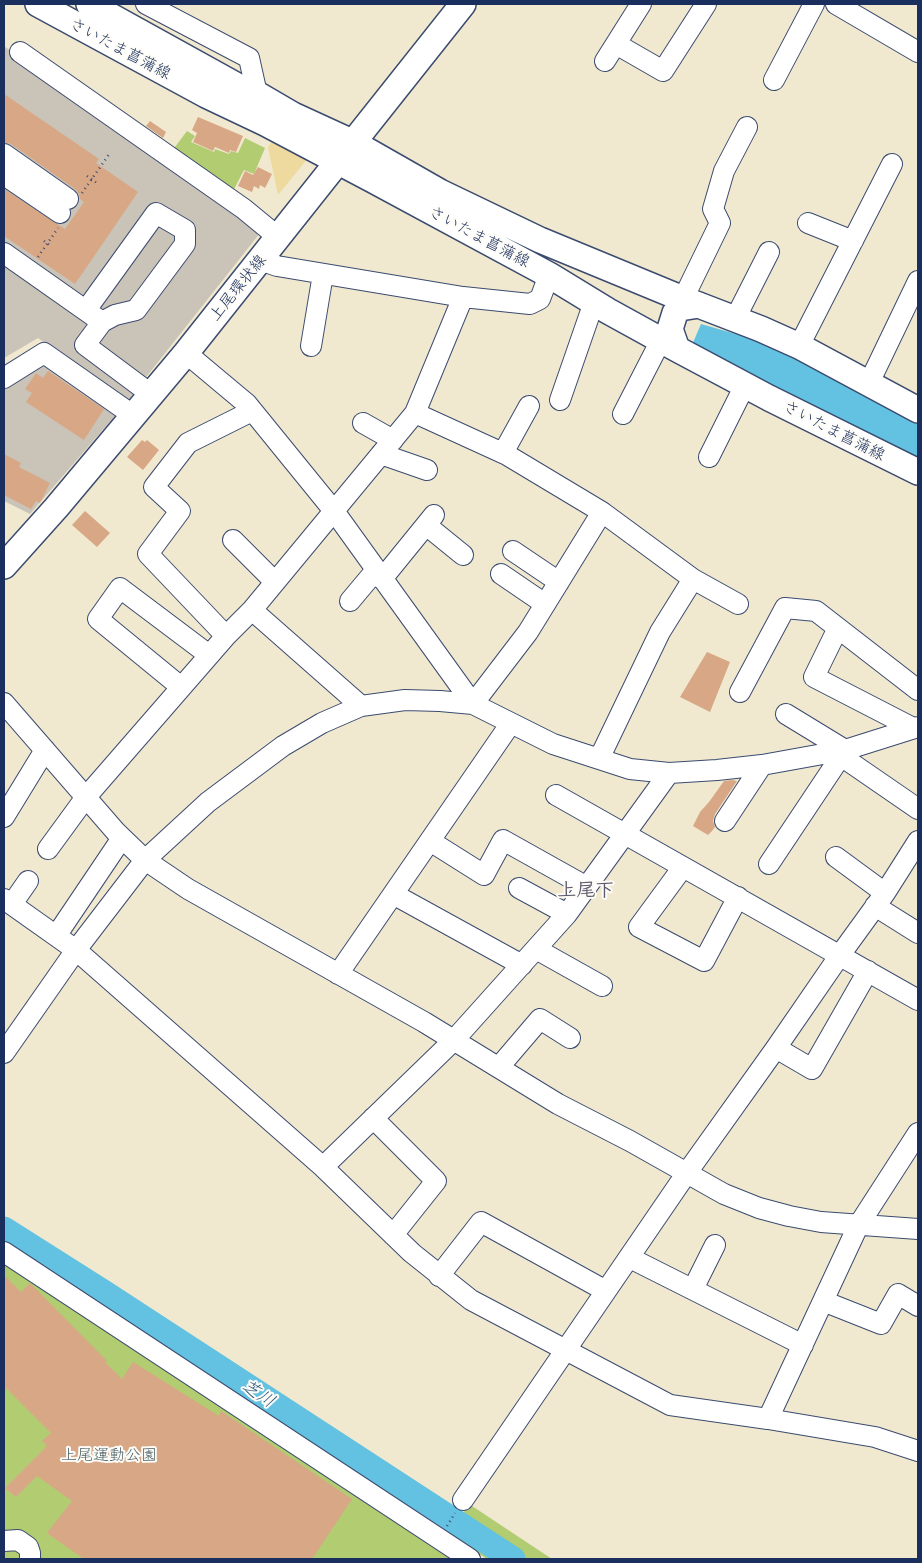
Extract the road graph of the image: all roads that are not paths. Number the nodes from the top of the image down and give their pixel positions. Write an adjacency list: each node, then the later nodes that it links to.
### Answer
1 (89, 4): 14 (main road, さいたま菖蒲線)
2 (463, 4): 16 (main road, 上尾環状線)
3 (641, 4): 9 (street)
4 (706, 4): 9 (street)
5 (814, 4): 13 (street)
6 (836, 4): 11 (street)
7 (42, 5): 18 (main road, さいたま菖蒲線)
8 (158, 7): 14 (street)
9 (616, 44): 12 (street)
10 (20, 52): 22 (street)
11 (918, 52)
12 (605, 61)
13 (774, 80)
14 (257, 94): 16 (main road, さいたま菖蒲線)
15 (747, 127): 32 (street)
16 (354, 143): 18 (main road, 上尾環状線); 32 (main road, さいたま菖蒲線)
17 (4, 154): 20 (street)
18 (338, 162): 22 (main road, 上尾環状線); 28 (main road, さいたま菖蒲線)
19 (892, 164): 23 (street)
20 (4, 175)
21 (808, 223): 23 (street)
22 (278, 237): 26 (main road, 上尾環状線)
23 (853, 241): 38 (street)
24 (769, 252): 34 (street)
25 (4, 253): 33 (street)
26 (260, 260): 27 (street); 39 (main road, 上尾環状線)
27 (323, 274): 30 (street); 37 (street)
28 (549, 275): 30 (street); 31 (main road, さいたま菖蒲線)
29 (918, 281): 41 (street)
30 (463, 297): 48 (street)
31 (594, 302): 36 (main road, さいたま菖蒲線); 44 (street)
32 (691, 302): 34 (main road, さいたま菖蒲線); 36 (main road)
33 (81, 307): 35 (street); 35 (street)
34 (735, 319): 38 (main road, さいたま菖蒲線)
35 (102, 322): 43 (street)
36 (669, 344): 42 (main road, さいたま菖蒲線); 49 (street)
37 (311, 346)
38 (799, 346): 41 (main road, さいたま菖蒲線)
39 (186, 353): 43 (main road, 上尾環状線); 47 (street)
40 (4, 378): 50 (street)
41 (869, 383): 46 (main road, さいたま菖蒲線)
42 (745, 385): 54 (street); 56 (main road, さいたま菖蒲線)
43 (152, 395): 50 (main road, 上尾環状線)
44 (560, 400)
45 (529, 406): 53 (street)
46 (918, 410)
47 (252, 412): 57 (street); 73 (street)
48 (415, 413): 52 (street); 53 (street)
49 (623, 414)
50 (134, 416): 62 (main road, 上尾環状線)
51 (364, 424): 52 (street)
52 (387, 447): 55 (street); 57 (street)
53 (504, 453): 58 (street)
54 (709, 457)
55 (427, 470)
56 (918, 472)
57 (334, 512): 63 (street); 66 (street)
58 (602, 512): 65 (street); 67 (street)
59 (233, 540): 66 (street)
60 (513, 551): 67 (street)
61 (463, 554): 63 (street)
62 (4, 566)
63 (379, 574): 68 (street); 79 (street)
64 (501, 574): 69 (street)
65 (693, 579): 70 (street); 86 (street)
66 (275, 582): 71 (street)
67 (559, 582): 69 (street)
68 (350, 601)
69 (545, 604): 79 (street)
70 (738, 604)
71 (252, 610): 73 (street); 80 (street)
72 (838, 628): 76 (street); 77 (street); 83 (street)
73 (226, 636): 74 (street)
74 (209, 655): 75 (street); 75 (street)
75 (181, 687): 90 (street)
76 (918, 690)
77 (740, 692)
78 (4, 704): 84 (street)
79 (473, 704): 80 (street); 82 (street)
80 (361, 706): 100 (street)
81 (786, 714): 85 (street)
82 (512, 722): 86 (street); 96 (street)
83 (916, 728): 85 (street)
84 (45, 750): 90 (street); 92 (street)
85 (843, 753): 87 (street); 91 (street); 101 (street)
86 (598, 759): 88 (street)
87 (762, 765): 88 (street); 93 (street)
88 (669, 773): 94 (street)
89 (556, 795): 94 (street)
90 (86, 797): 95 (street); 98 (street)
91 (918, 809)
92 (4, 817)
93 (725, 821)
94 (625, 834): 102 (street); 104 (street)
95 (122, 838): 100 (street); 112 (street)
96 (430, 841): 104 (street); 106 (street)
97 (918, 842): 108 (street)
98 (48, 849)
99 (836, 857): 108 (street)
100 (145, 860): 114 (street); 118 (street)
101 (769, 864)
102 (683, 867): 107 (street); 107 (street)
103 (28, 881): 109 (street)
104 (587, 887): 110 (street)
105 (519, 888): 110 (street)
106 (393, 894): 116 (street); 118 (street)
107 (738, 897): 115 (street)
108 (880, 900): 111 (street); 115 (street)
109 (8, 901): 112 (street)
110 (567, 914): 113 (street)
111 (918, 933)
112 (56, 936): 114 (street)
113 (536, 949): 116 (street); 119 (street)
114 (76, 950): 124 (street); 128 (street)
115 (840, 955): 117 (street); 123 (street)
116 (522, 965): 122 (street)
117 (868, 971): 120 (street); 123 (street)
118 (338, 974): 122 (street)
119 (602, 986)
120 (918, 1000)
121 (570, 1038): 125 (street)
122 (454, 1040): 125 (street); 126 (street)
123 (776, 1048): 129 (street)
124 (4, 1053)
125 (499, 1067): 129 (street)
126 (373, 1118): 128 (street); 132 (street)
127 (918, 1133): 130 (street)
128 (323, 1167): 132 (street)
129 (686, 1174): 130 (street); 135 (street)
130 (858, 1226): 131 (street); 139 (street)
131 (918, 1229)
132 (393, 1234): 136 (street)
133 (714, 1245): 137 (street)
134 (4, 1252): 148 (street)
135 (630, 1258): 137 (street); 138 (street)
136 (439, 1276): 138 (street); 142 (street)
137 (693, 1290): 141 (street)
138 (606, 1291): 142 (street)
139 (823, 1301): 140 (street); 141 (street)
140 (918, 1306)
141 (802, 1345): 143 (street)
142 (566, 1350): 143 (street); 145 (street)
143 (768, 1419): 144 (street)
144 (918, 1451)
145 (463, 1500)
146 (4, 1541): 147 (street)
147 (30, 1559)
148 (470, 1559)

